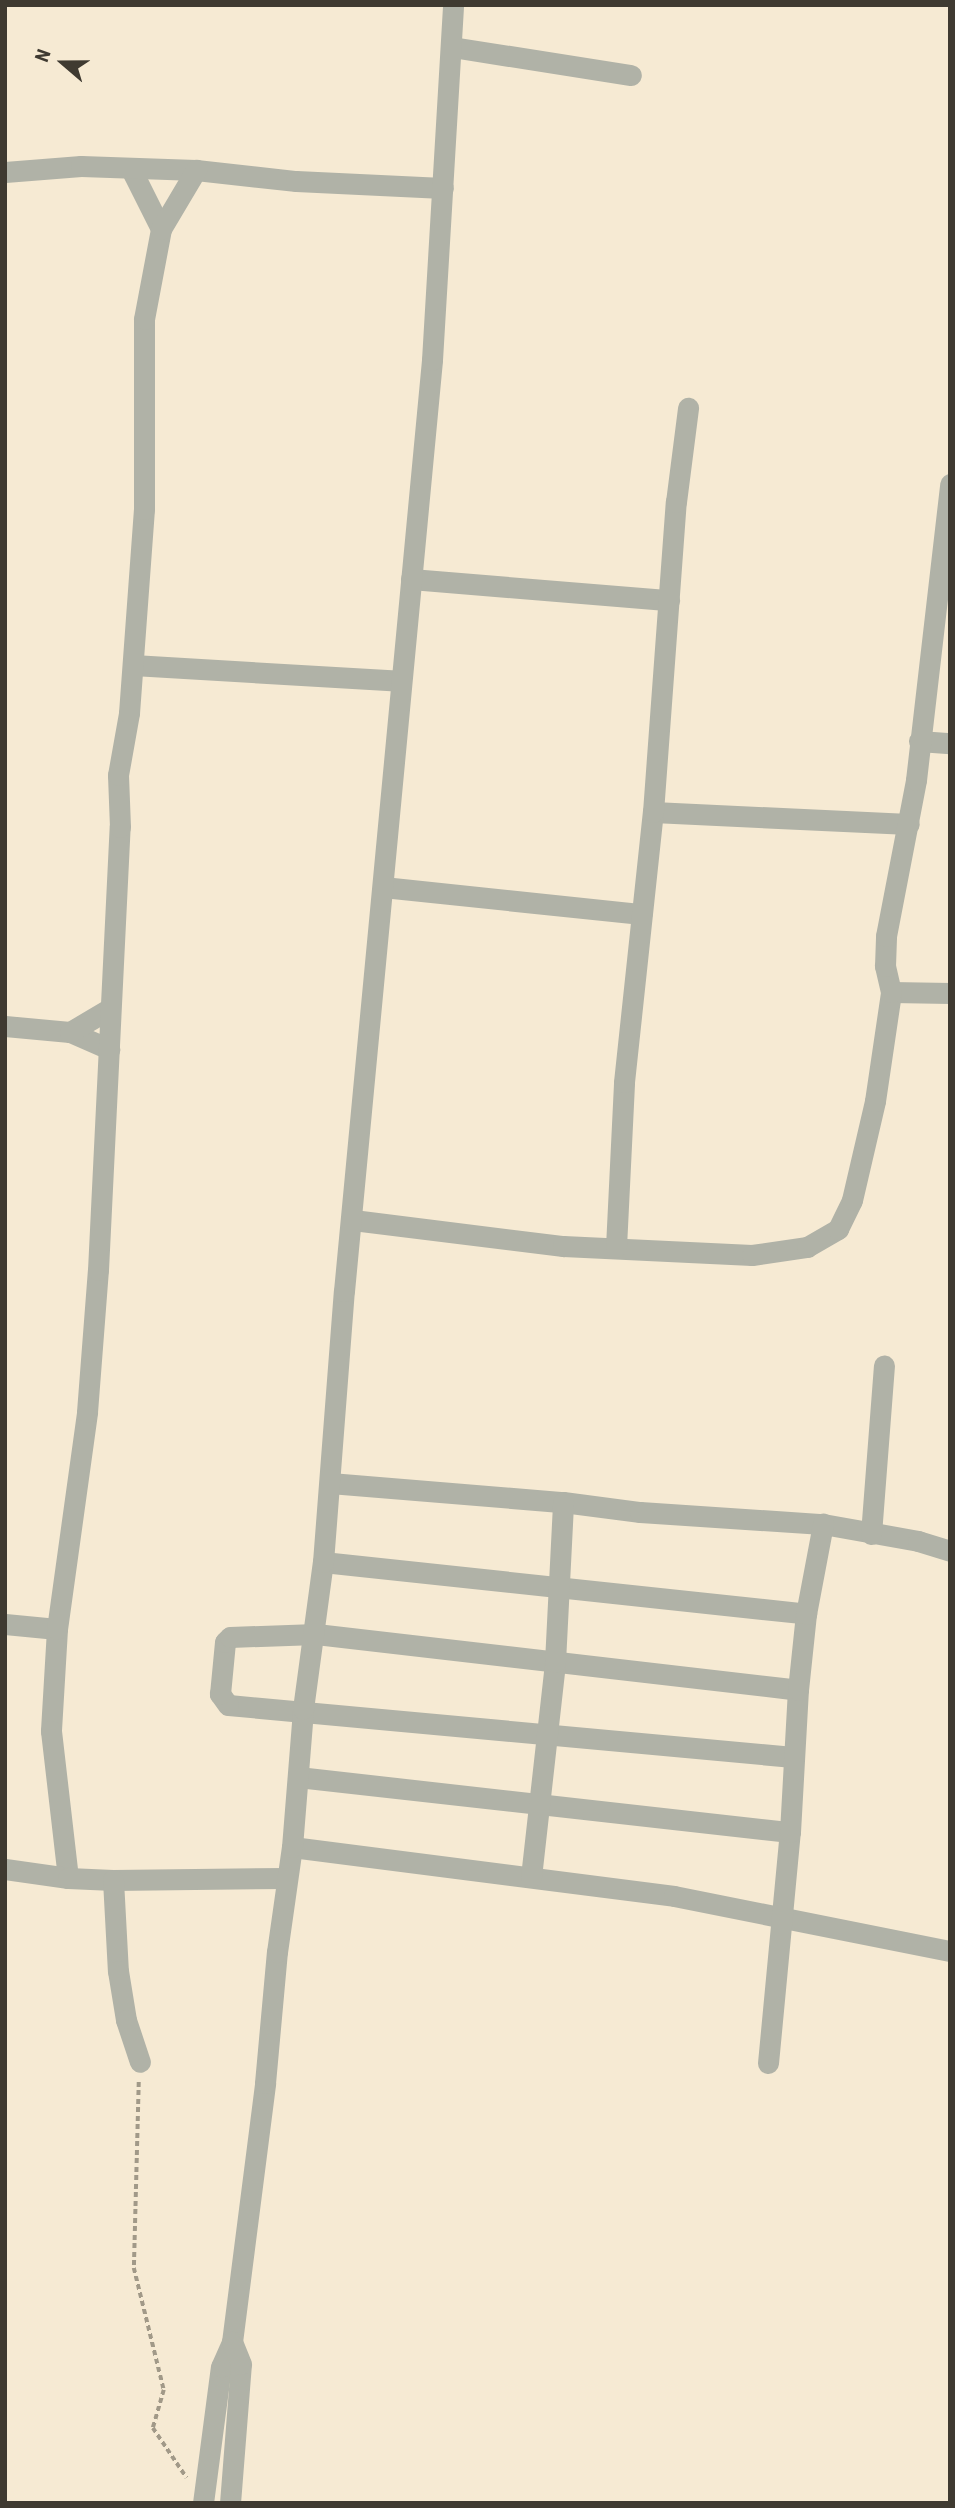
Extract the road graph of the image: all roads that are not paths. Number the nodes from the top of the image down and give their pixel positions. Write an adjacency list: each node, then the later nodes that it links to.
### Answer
1 (453, 5): 2 (street)
2 (452, 47): 3 (street); 7 (street)
3 (631, 75)
4 (131, 169): 5 (street); 6 (street); 8 (street)
5 (196, 170): 7 (street); 8 (street)
6 (5, 172)
7 (443, 188): 11 (street)
8 (161, 229): 13 (street)
9 (688, 408): 12 (street)
10 (950, 484): 15 (street)
11 (411, 579): 12 (street); 14 (street)
12 (669, 600): 17 (street)
13 (133, 665): 14 (street); 23 (street)
14 (400, 681): 19 (street)
15 (919, 741): 16 (street); 18 (street)
16 (950, 743)
17 (653, 812): 18 (street); 20 (street)
18 (909, 824): 21 (street)
19 (383, 887): 20 (street); 27 (street)
20 (642, 914): 28 (street)
21 (891, 992): 22 (street); 28 (street)
22 (950, 993)
23 (109, 1009): 25 (street); 26 (street)
24 (5, 1026): 25 (street)
25 (70, 1032): 26 (street)
26 (109, 1049): 39 (street)
27 (353, 1220): 28 (street); 30 (street)
28 (617, 1247)
29 (884, 1365): 33 (street)
30 (330, 1483): 31 (street); 35 (street)
31 (563, 1502): 32 (street); 36 (street)
32 (823, 1524): 33 (street); 37 (street)
33 (870, 1534): 34 (street)
34 (950, 1551)
35 (323, 1562): 36 (street); 40 (street)
36 (559, 1590): 37 (street); 41 (street)
37 (806, 1614): 42 (street)
38 (5, 1624): 39 (street)
39 (57, 1629): 52 (street)
40 (316, 1634): 41 (street); 43 (street); 43 (street)
41 (555, 1662): 42 (street); 44 (street)
42 (798, 1690): 45 (street)
43 (303, 1709): 44 (street); 46 (street)
44 (547, 1734): 45 (street); 47 (street)
45 (793, 1757): 48 (street)
46 (298, 1777): 47 (street); 49 (street)
47 (539, 1804): 48 (street); 51 (street)
48 (790, 1832): 55 (street)
49 (292, 1847): 51 (street); 53 (street)
50 (5, 1869): 52 (street)
51 (531, 1877): 55 (street)
52 (68, 1878): 54 (street)
53 (286, 1878): 54 (street); 59 (street)
54 (113, 1880): 57 (street)
55 (782, 1917): 56 (street); 58 (street)
56 (950, 1951)
57 (140, 2062)
58 (768, 2063)
59 (232, 2342): 60 (street); 61 (street)
60 (203, 2503)
61 (230, 2503)

